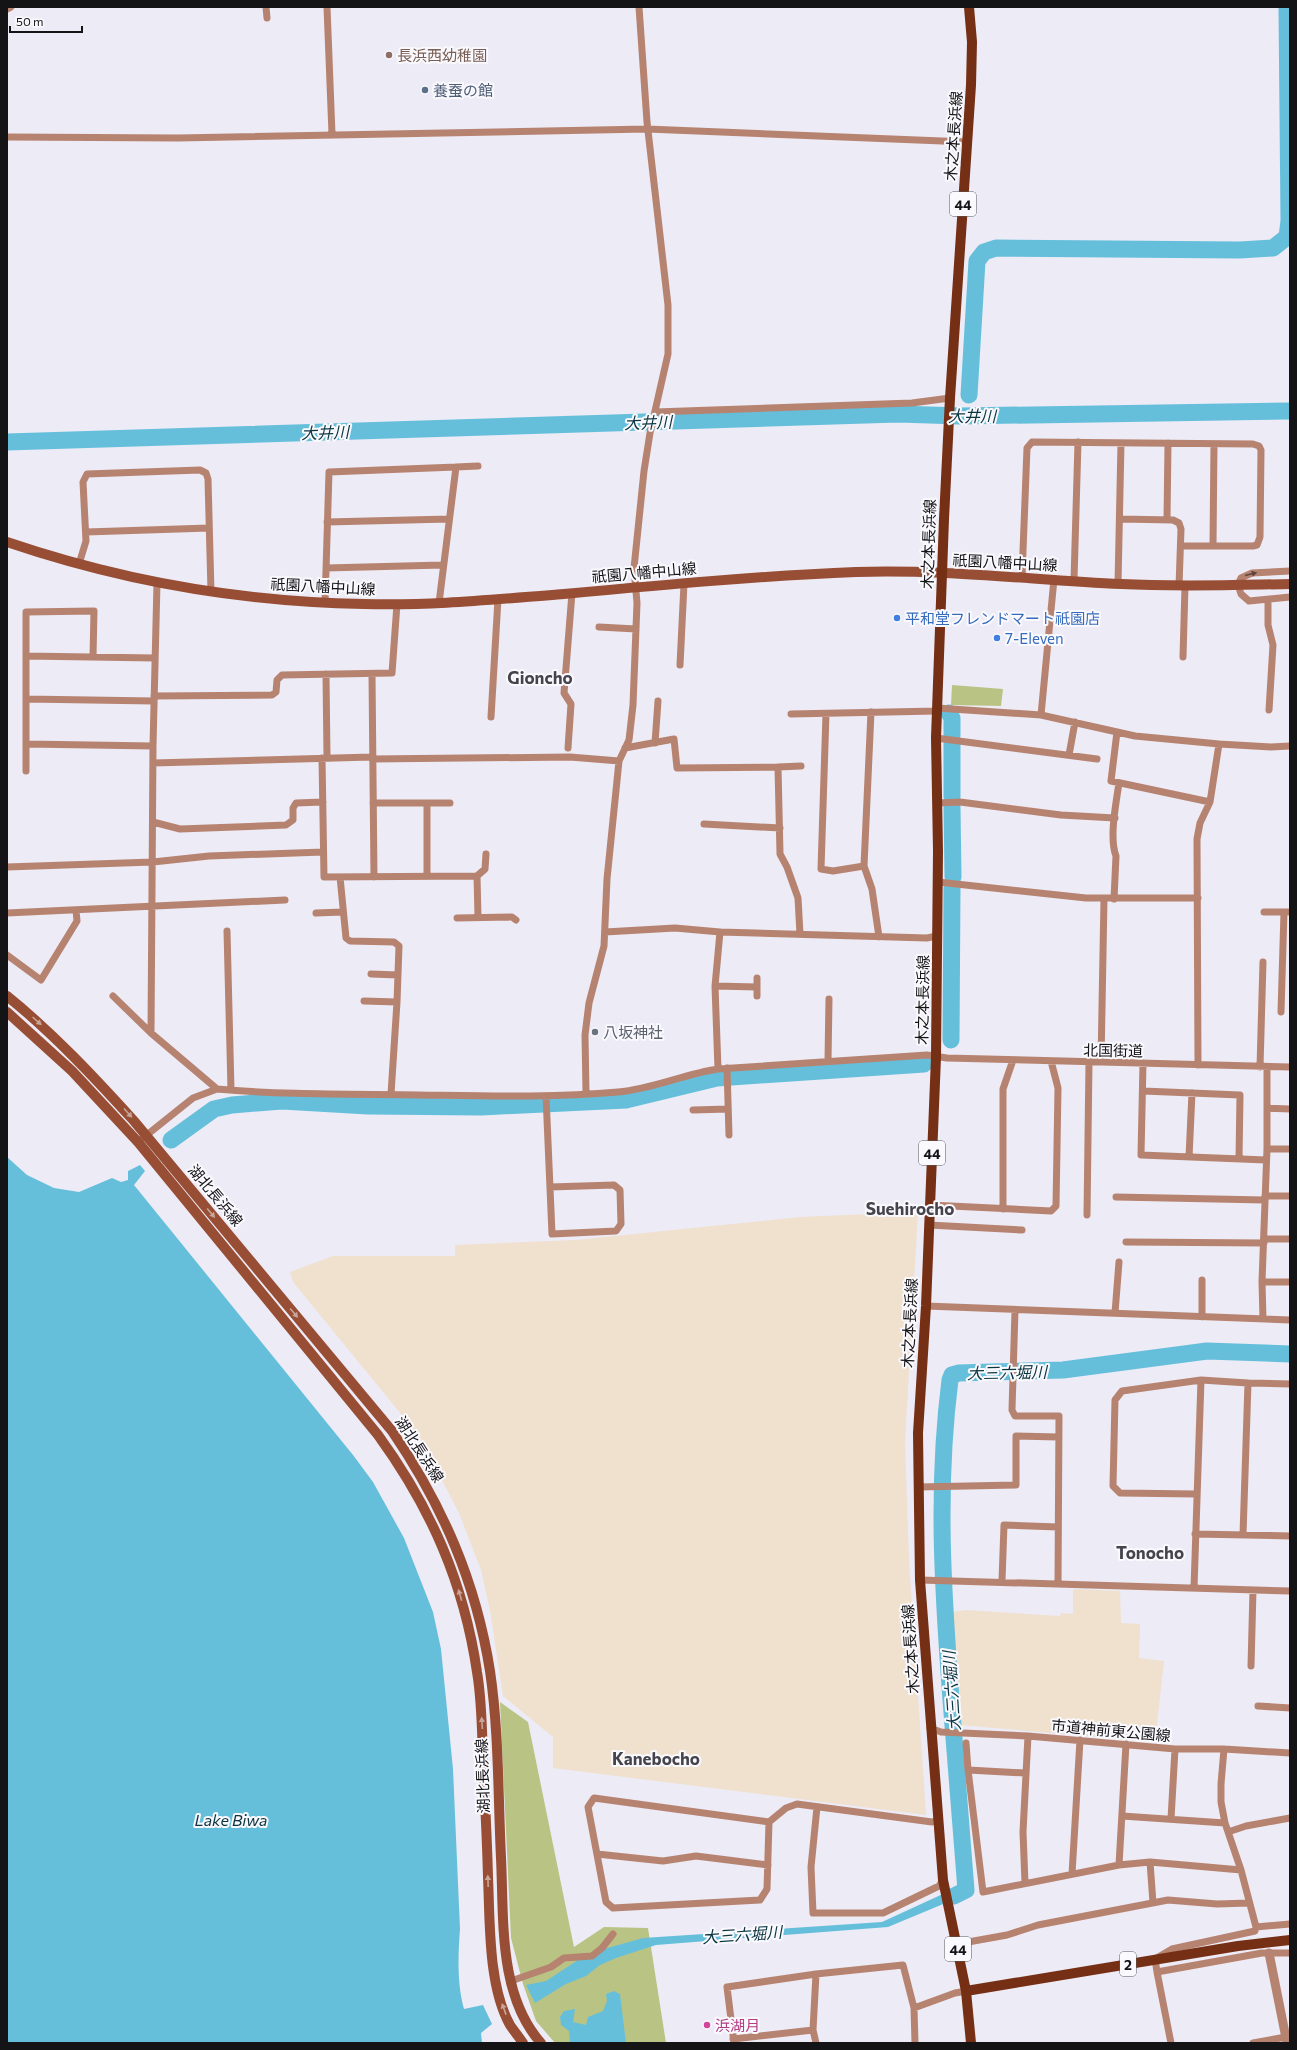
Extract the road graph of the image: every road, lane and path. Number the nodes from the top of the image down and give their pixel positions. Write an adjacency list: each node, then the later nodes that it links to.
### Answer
1 (11, 7): 6 (street)
2 (266, 7): 7 (street)
3 (327, 7): 9 (street)
4 (639, 7): 8 (street)
5 (969, 7): 11 (main road, 木之本長浜線 / 44)
6 (7, 9)
7 (267, 18)
8 (647, 129): 9 (street); 11 (street); 13 (street)
9 (332, 134): 10 (street)
10 (7, 137)
11 (967, 142): 12 (main road, 木之本長浜線 / 44)
12 (950, 400): 13 (street); 33 (main road, 木之本長浜線 / 44)
13 (655, 414): 43 (street)
14 (1078, 442): 15 (street); 34 (street); 36 (street)
15 (1121, 443): 16 (street); 21 (street)
16 (1168, 443): 17 (street); 22 (street)
17 (1214, 444): 28 (street); 28 (street)
18 (478, 466): 19 (street)
19 (456, 467): 20 (street); 23 (street)
20 (449, 519): 23 (street); 30 (street)
21 (1120, 519): 22 (street); 39 (street)
22 (1167, 520): 27 (street)
23 (327, 522): 31 (street)
24 (209, 528): 25 (street); 25 (street); 44 (street)
25 (86, 532): 29 (street)
26 (7, 542): 29 (main road, 祇園八幡中山線)
27 (1181, 546): 28 (street); 42 (street)
28 (1213, 546)
29 (79, 564): 37 (main road, 祇園八幡中山線)
30 (443, 565): 31 (street); 50 (street)
31 (326, 568): 49 (street)
32 (1290, 571): 41 (street, one-way to 32)
33 (942, 574): 34 (main road, 祇園八幡中山線); 38 (main road, 祇園八幡中山線); 64 (main road, 木之本長浜線 / 44)
34 (1022, 577): 35 (main road, 祇園八幡中山線)
35 (1054, 579): 36 (main road, 祇園八幡中山線); 69 (street)
36 (1074, 580): 39 (main road, 祇園八幡中山線)
37 (157, 583): 44 (main road, 祇園八幡中山線); 57 (street)
38 (684, 584): 43 (main road, 祇園八幡中山線); 58 (street)
39 (1118, 584): 42 (main road, 祇園八幡中山線)
40 (1290, 584): 41 (main road, 祇園八幡中山線)
41 (1238, 585): 42 (main road, 祇園八幡中山線); 48 (street)
42 (1182, 586): 56 (street)
43 (637, 588): 45 (main road, 祇園八幡中山線); 53 (street)
44 (210, 592): 49 (main road, 祇園八幡中山線)
45 (572, 593): 47 (main road, 祇園八幡中山線); 79 (street)
46 (1290, 597): 48 (street)
47 (498, 599): 50 (main road, 祇園八幡中山線); 70 (street)
48 (1268, 600): 65 (street)
49 (325, 603): 51 (main road, 祇園八幡中山線)
50 (439, 603): 51 (main road, 祇園八幡中山線)
51 (397, 604): 60 (street)
52 (599, 627): 53 (street)
53 (636, 630): 80 (street)
54 (26, 656): 55 (street); 55 (street); 61 (street)
55 (93, 657): 57 (street)
56 (1183, 657)
57 (155, 658): 62 (street)
58 (680, 665)
59 (326, 674): 60 (street); 62 (street); 82 (street)
60 (372, 674): 83 (street)
61 (26, 699): 62 (street); 75 (street)
62 (154, 699): 77 (street)
63 (658, 701): 74 (street)
64 (937, 709): 66 (street); 69 (street); 73 (main road, 木之本長浜線 / 44)
65 (1269, 710)
66 (871, 712): 68 (street); 104 (street)
67 (791, 714): 68 (street)
68 (826, 714): 104 (street)
69 (1041, 716): 71 (street)
70 (491, 717)
71 (1075, 722): 72 (street); 81 (street)
72 (1117, 732): 76 (street); 90 (street)
73 (936, 738): 81 (street); 96 (main road, 木之本長浜線 / 44)
74 (655, 743): 80 (street); 88 (street)
75 (26, 744): 77 (street); 89 (street)
76 (1219, 744): 78 (street); 92 (street)
77 (153, 746): 86 (street)
78 (1290, 746)
79 (568, 748)
80 (625, 748): 85 (street)
81 (1068, 755): 84 (street)
82 (324, 757): 83 (street); 86 (street); 91 (street)
83 (372, 758): 85 (street); 93 (street)
84 (1097, 759)
85 (619, 761): 126 (street)
86 (153, 763): 98 (street)
87 (801, 766): 88 (street)
88 (778, 767): 100 (street)
89 (26, 771)
90 (1118, 784): 92 (street); 97 (street)
91 (322, 802): 98 (street); 101 (street)
92 (1210, 802): 111 (street)
93 (373, 803): 94 (street); 109 (street)
94 (427, 803): 95 (street); 106 (street)
95 (450, 803)
96 (937, 803): 97 (street); 110 (main road, 木之本長浜線 / 44)
97 (1115, 818): 113 (street)
98 (153, 822): 103 (street)
99 (704, 824): 100 (street)
100 (780, 828): 128 (street)
101 (323, 852): 103 (street); 108 (street)
102 (486, 854): 107 (street)
103 (153, 862): 105 (street); 115 (street)
104 (864, 866): 129 (street)
105 (7, 867)
106 (427, 876): 107 (street); 109 (street)
107 (477, 876): 122 (street)
108 (340, 877): 109 (street); 117 (street)
109 (374, 877)
110 (938, 882): 112 (street); 130 (main road, 木之本長浜線 / 44)
111 (1198, 898): 113 (street); 154 (street)
112 (1104, 899): 113 (street); 152 (street)
113 (1114, 899)
114 (285, 900): 115 (street)
115 (152, 907): 116 (street); 146 (street)
116 (76, 910): 120 (street); 131 (street)
117 (343, 912): 121 (street); 134 (street)
118 (1264, 912): 119 (street)
119 (1287, 912): 145 (street)
120 (7, 913)
121 (316, 913)
122 (478, 917): 123 (street); 124 (street)
123 (456, 918)
124 (516, 920)
125 (227, 931): 160 (street)
126 (605, 932): 127 (street); 162 (street)
127 (720, 932): 128 (street); 136 (street)
128 (800, 934): 129 (street)
129 (880, 936): 130 (street)
130 (938, 936): 147 (main road, 木之本長浜線 / 44)
131 (7, 955)
132 (1263, 962): 155 (street)
133 (371, 974): 134 (street)
134 (398, 975): 143 (street)
135 (758, 978): 137 (street)
136 (715, 986): 137 (street); 157 (street)
137 (757, 987): 140 (street)
138 (7, 996): 170 (main road, 湖北長浜線, one-way to 170)
139 (113, 996): 146 (street)
140 (757, 996)
141 (829, 999): 149 (street)
142 (364, 1001): 143 (street)
143 (397, 1002): 164 (street)
144 (7, 1012): 172 (main road, 湖北長浜線)
145 (1281, 1012)
146 (151, 1033): 159 (street)
147 (936, 1056): 148 (street, 北国街道); 149 (street, 北国街道); 182 (main road, 木之本長浜線 / 44)
148 (1013, 1060): 150 (street, 北国街道); 183 (street)
149 (828, 1061): 158 (street, 北国街道)
150 (1051, 1061): 151 (street, 北国街道); 183 (street)
151 (1089, 1062): 152 (street, 北国街道); 184 (street)
152 (1100, 1062): 153 (street, 北国街道)
153 (1143, 1064): 154 (street, 北国街道); 161 (street)
154 (1198, 1065): 155 (street, 北国街道)
155 (1264, 1067): 156 (street, 北国街道); 166 (street)
156 (1290, 1067)
157 (718, 1069): 158 (street, 北国街道); 162 (street, 北国街道)
158 (727, 1070): 167 (street)
159 (217, 1089): 160 (street, 北国街道); 170 (street)
160 (231, 1090): 164 (street, 北国街道)
161 (1143, 1091): 163 (street); 175 (street)
162 (586, 1093): 165 (street, 北国街道)
163 (1192, 1093): 175 (street); 176 (street)
164 (391, 1094): 165 (street, 北国街道)
165 (546, 1097): 178 (street)
166 (1267, 1108): 168 (street); 173 (street)
167 (728, 1109): 169 (street); 171 (street)
168 (1290, 1109)
169 (693, 1110)
170 (147, 1135): 172 (street); 257 (main road, 湖北長浜線, one-way to 257)
171 (729, 1135)
172 (138, 1142): 263 (main road, 湖北長浜線, one-way to 172)
173 (1267, 1149): 174 (street); 177 (street)
174 (1290, 1149)
175 (1189, 1157): 176 (street)
176 (1238, 1159): 177 (street)
177 (1266, 1160): 181 (street)
178 (550, 1187): 178 (street)
179 (1290, 1196): 181 (street)
180 (1116, 1197): 181 (street)
181 (1265, 1198): 188 (street)
182 (930, 1205): 183 (street); 185 (main road, 木之本長浜線 / 44)
183 (1003, 1210)
184 (1087, 1215)
185 (929, 1225): 186 (street); 194 (main road, 木之本長浜線 / 44)
186 (1022, 1230)
187 (1290, 1239): 188 (street)
188 (1264, 1241): 189 (street); 192 (street)
189 (1126, 1242)
190 (1119, 1262): 196 (street)
191 (1202, 1280): 197 (street)
192 (1262, 1282): 193 (street); 198 (street)
193 (1290, 1282)
194 (926, 1306): 195 (street); 204 (main road, 木之本長浜線 / 44)
195 (1015, 1310): 196 (street); 203 (street)
196 (1115, 1313): 197 (street)
197 (1202, 1317): 198 (street)
198 (1263, 1319): 199 (street)
199 (1290, 1320)
200 (1201, 1380): 201 (street); 205 (street); 205 (street)
201 (1248, 1383): 202 (street); 208 (street)
202 (1290, 1384)
203 (1058, 1437): 204 (street); 206 (street)
204 (918, 1487): 210 (main road, 木之本長浜線 / 44)
205 (1196, 1494): 207 (street)
206 (1058, 1527): 211 (street); 212 (street)
207 (1195, 1534): 208 (street); 213 (street)
208 (1243, 1535): 209 (street)
209 (1290, 1536)
210 (920, 1580): 211 (street); 219 (main road, 木之本長浜線 / 44)
211 (1002, 1581): 212 (street)
212 (1058, 1584): 213 (street)
213 (1194, 1588): 214 (street)
214 (1253, 1590): 215 (street); 216 (street)
215 (1290, 1591)
216 (1250, 1666)
217 (1258, 1706): 218 (street)
218 (1290, 1708)
219 (930, 1728): 220 (street, 市道神前東公園線); 233 (main road, 木之本長浜線 / 44)
220 (1028, 1736): 221 (street, 市道神前東公園線); 228 (street)
221 (1080, 1740): 223 (street, 市道神前東公園線); 242 (street)
222 (966, 1743): 227 (street)
223 (1126, 1744): 224 (street, 市道神前東公園線); 230 (street)
224 (1175, 1749): 225 (street, 市道神前東公園線); 232 (street)
225 (1224, 1749): 226 (street, 市道神前東公園線); 235 (street)
226 (1290, 1753)
227 (968, 1770): 228 (street); 244 (street)
228 (1026, 1773): 244 (street)
229 (817, 1807): 233 (street); 234 (street); 243 (street)
230 (1122, 1816): 232 (street); 240 (street)
231 (1290, 1818): 236 (street)
232 (1171, 1819): 235 (street)
233 (938, 1820): 243 (main road, 木之本長浜線 / 44)
234 (770, 1822): 237 (street); 239 (street)
235 (1225, 1823): 236 (street)
236 (1228, 1832): 241 (street)
237 (597, 1854): 239 (street); 239 (street)
238 (1150, 1862): 240 (street); 241 (street); 245 (street)
239 (768, 1865)
240 (1119, 1865): 242 (street)
241 (1241, 1870): 246 (street)
242 (1072, 1874): 244 (street)
243 (943, 1882): 251 (main road, 木之本長浜線 / 44)
244 (1025, 1882)
245 (1153, 1903): 246 (street); 251 (street)
246 (1249, 1903): 248 (street)
247 (1290, 1924): 248 (street)
248 (1256, 1927): 254 (street)
249 (613, 1934): 257 (street)
250 (1290, 1940): 254 (main road, 2)
251 (957, 1944): 258 (main road, 木之本長浜線 / 44)
252 (1269, 1953): 253 (street); 255 (street); 261 (street)
253 (1290, 1953)
254 (1155, 1959): 255 (street); 258 (main road, 2)
255 (1157, 1972): 268 (street)
256 (816, 1974): 259 (street); 260 (street); 262 (street)
257 (511, 1982): 264 (main road, 湖北長浜線)
258 (966, 1991): 259 (street); 267 (main road, 木之本長浜線)
259 (914, 2008): 266 (street)
260 (813, 2030): 262 (street); 265 (street)
261 (1287, 2040): 269 (street)
262 (734, 2041)
263 (523, 2043)
264 (541, 2043)
265 (816, 2043)
266 (915, 2043)
267 (971, 2043)
268 (1171, 2043)
269 (1253, 2043)

